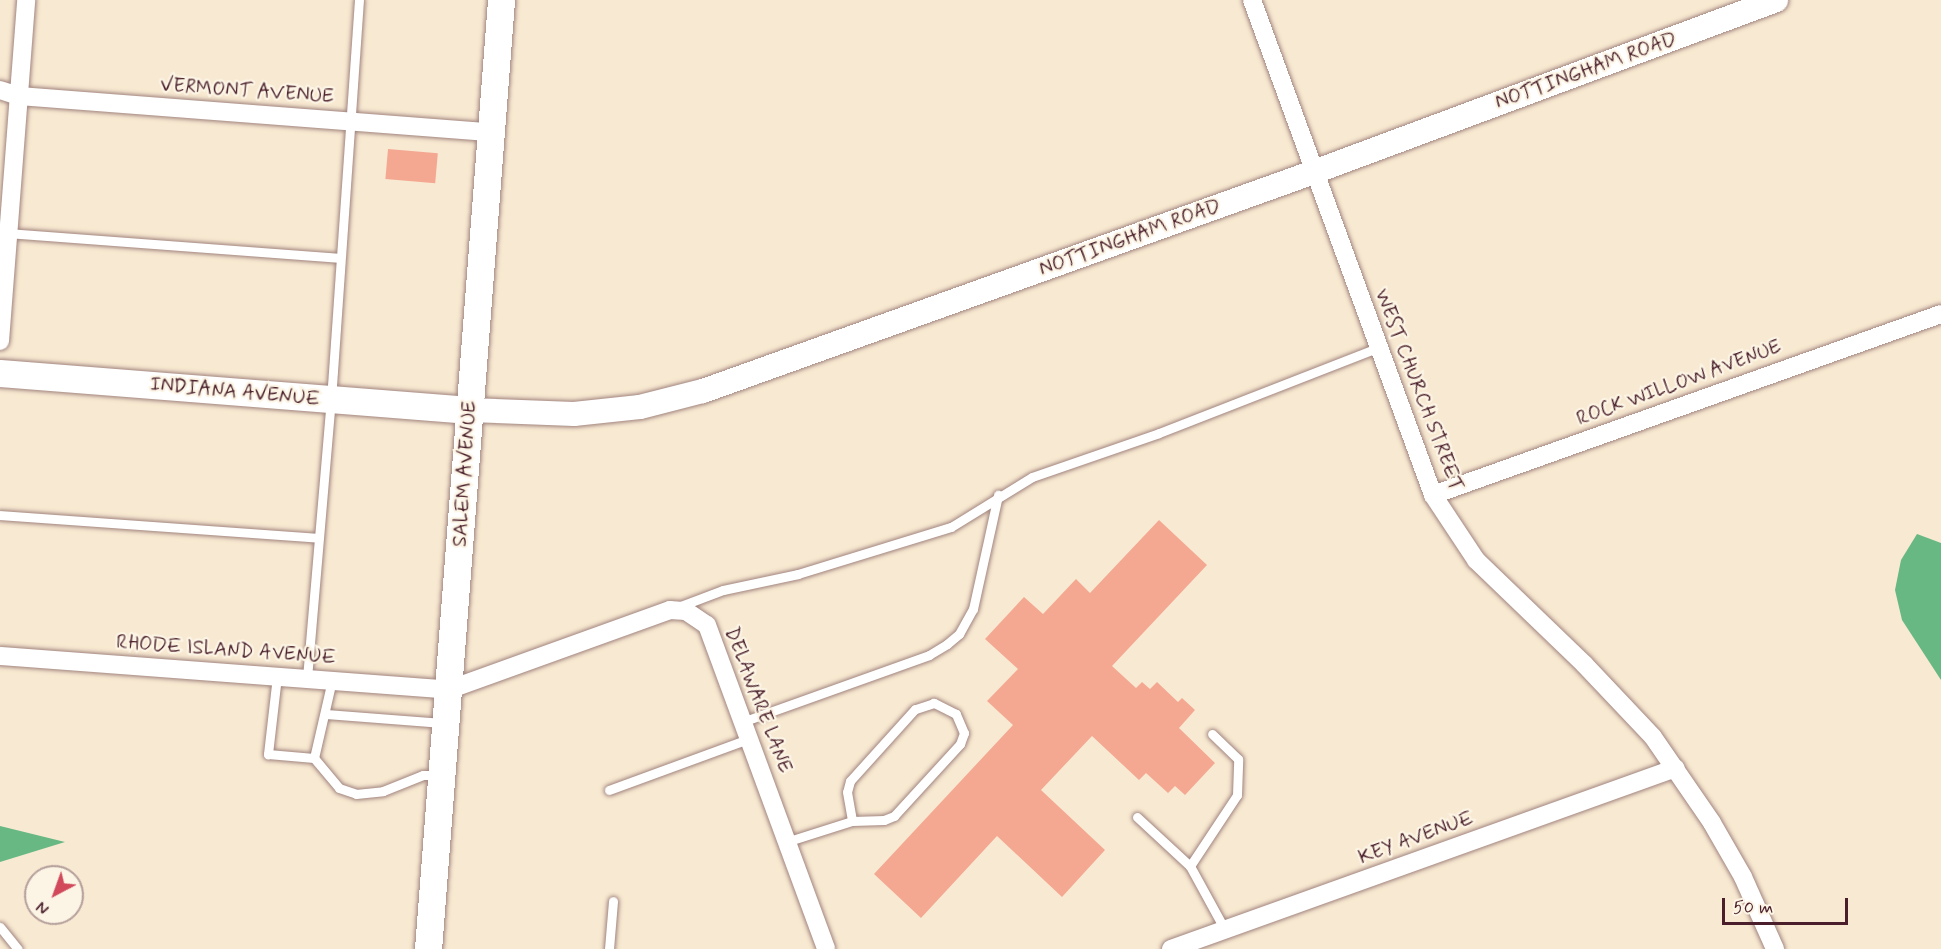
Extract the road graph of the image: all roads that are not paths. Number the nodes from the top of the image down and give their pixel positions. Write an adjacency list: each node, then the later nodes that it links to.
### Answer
1 (26, 0): 7 (street)
2 (359, 0): 8 (lane)
3 (501, 0): 9 (main road, SALEM AVENUE)
4 (1252, 0): 10 (street, WEST CHURCH STREET)
5 (1776, 0): 10 (street, NOTTINGHAM ROAD)
6 (0, 90): 7 (street, VERMONT AVENUE)
7 (19, 96): 8 (street, VERMONT AVENUE); 11 (street)
8 (351, 122): 9 (street, VERMONT AVENUE); 12 (lane)
9 (492, 132): 18 (main road, SALEM AVENUE)
10 (1314, 172): 15 (street, WEST CHURCH STREET); 18 (street, NOTTINGHAM ROAD)
11 (8, 233): 12 (lane); 14 (street)
12 (340, 258): 17 (lane)
13 (1941, 314): 20 (street, ROCK WILLOW AVENUE)
14 (0, 342)
15 (1377, 348): 19 (lane); 20 (street, WEST CHURCH STREET)
16 (0, 373): 17 (main road, INDIANA AVENUE)
17 (332, 400): 18 (main road, INDIANA AVENUE); 22 (lane)
18 (470, 410): 28 (main road, SALEM AVENUE)
19 (999, 494): 23 (lane); 30 (lane)
20 (1433, 495): 35 (street, WEST CHURCH STREET)
21 (0, 514): 22 (lane)
22 (318, 538): 26 (lane)
23 (670, 610): 28 (street); 30 (street, DELAWARE LANE)
24 (0, 656): 25 (street, RHODE ISLAND AVENUE)
25 (277, 676): 26 (street, RHODE ISLAND AVENUE); 34 (lane)
26 (307, 678): 27 (street, RHODE ISLAND AVENUE)
27 (332, 680): 28 (street, RHODE ISLAND AVENUE); 29 (lane)
28 (448, 690): 31 (main road, SALEM AVENUE)
29 (326, 714): 31 (lane); 34 (lane)
30 (742, 722): 33 (street, DELAWARE LANE)
31 (446, 724): 36 (main road, SALEM AVENUE)
32 (1212, 734): 41 (lane)
33 (748, 739): 37 (lane); 40 (street, DELAWARE LANE)
34 (314, 758): 36 (lane)
35 (1676, 768): 44 (street, KEY AVENUE); 50 (street, WEST CHURCH STREET)
36 (442, 775): 46 (main road, SALEM AVENUE)
37 (609, 790)
38 (1137, 817): 41 (lane)
39 (852, 821): 39 (lane); 40 (lane)
40 (789, 841): 48 (street, DELAWARE LANE)
41 (1190, 866): 44 (lane)
42 (613, 901): 47 (lane)
43 (0, 927): 45 (lane)
44 (1225, 930): 49 (street, KEY AVENUE)
45 (18, 949)
46 (428, 949)
47 (609, 949)
48 (826, 949)
49 (1171, 949)
50 (1775, 949)

